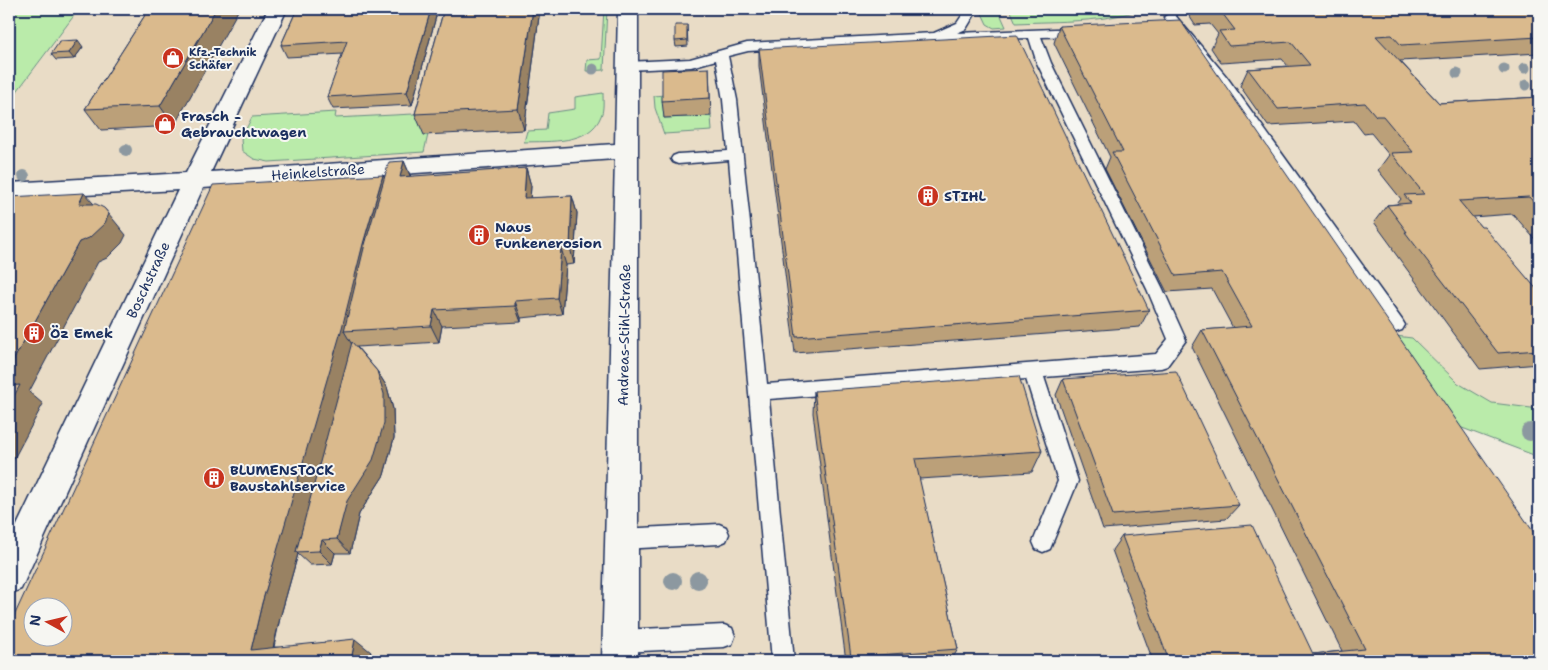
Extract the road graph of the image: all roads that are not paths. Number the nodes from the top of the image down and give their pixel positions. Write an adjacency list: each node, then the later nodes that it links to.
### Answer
1 (277, 9): 13 (street, Boschstraße)
2 (628, 9): 9 (street, Andreas-Stihl-Straße)
3 (966, 9): 7 (lane)
4 (1167, 15): 15 (lane)
5 (1090, 31): 6 (lane)
6 (1034, 34): 7 (lane); 16 (lane)
7 (936, 37): 8 (lane)
8 (720, 54): 9 (lane); 11 (lane)
9 (628, 66): 10 (street, Andreas-Stihl-Straße)
10 (626, 150): 13 (street, Heinkelstraße); 19 (street, Andreas-Stihl-Straße)
11 (736, 155): 12 (lane); 17 (lane)
12 (678, 159)
13 (194, 181): 14 (street, Heinkelstraße); 21 (street, Boschstraße)
14 (9, 191)
15 (1396, 325)
16 (1033, 371): 17 (lane); 20 (lane)
17 (757, 392): 24 (lane)
18 (719, 534): 19 (lane)
19 (621, 539): 23 (street, Andreas-Stihl-Straße)
20 (1043, 542)
21 (9, 578)
22 (724, 636): 23 (lane)
23 (620, 651)
24 (783, 661)

